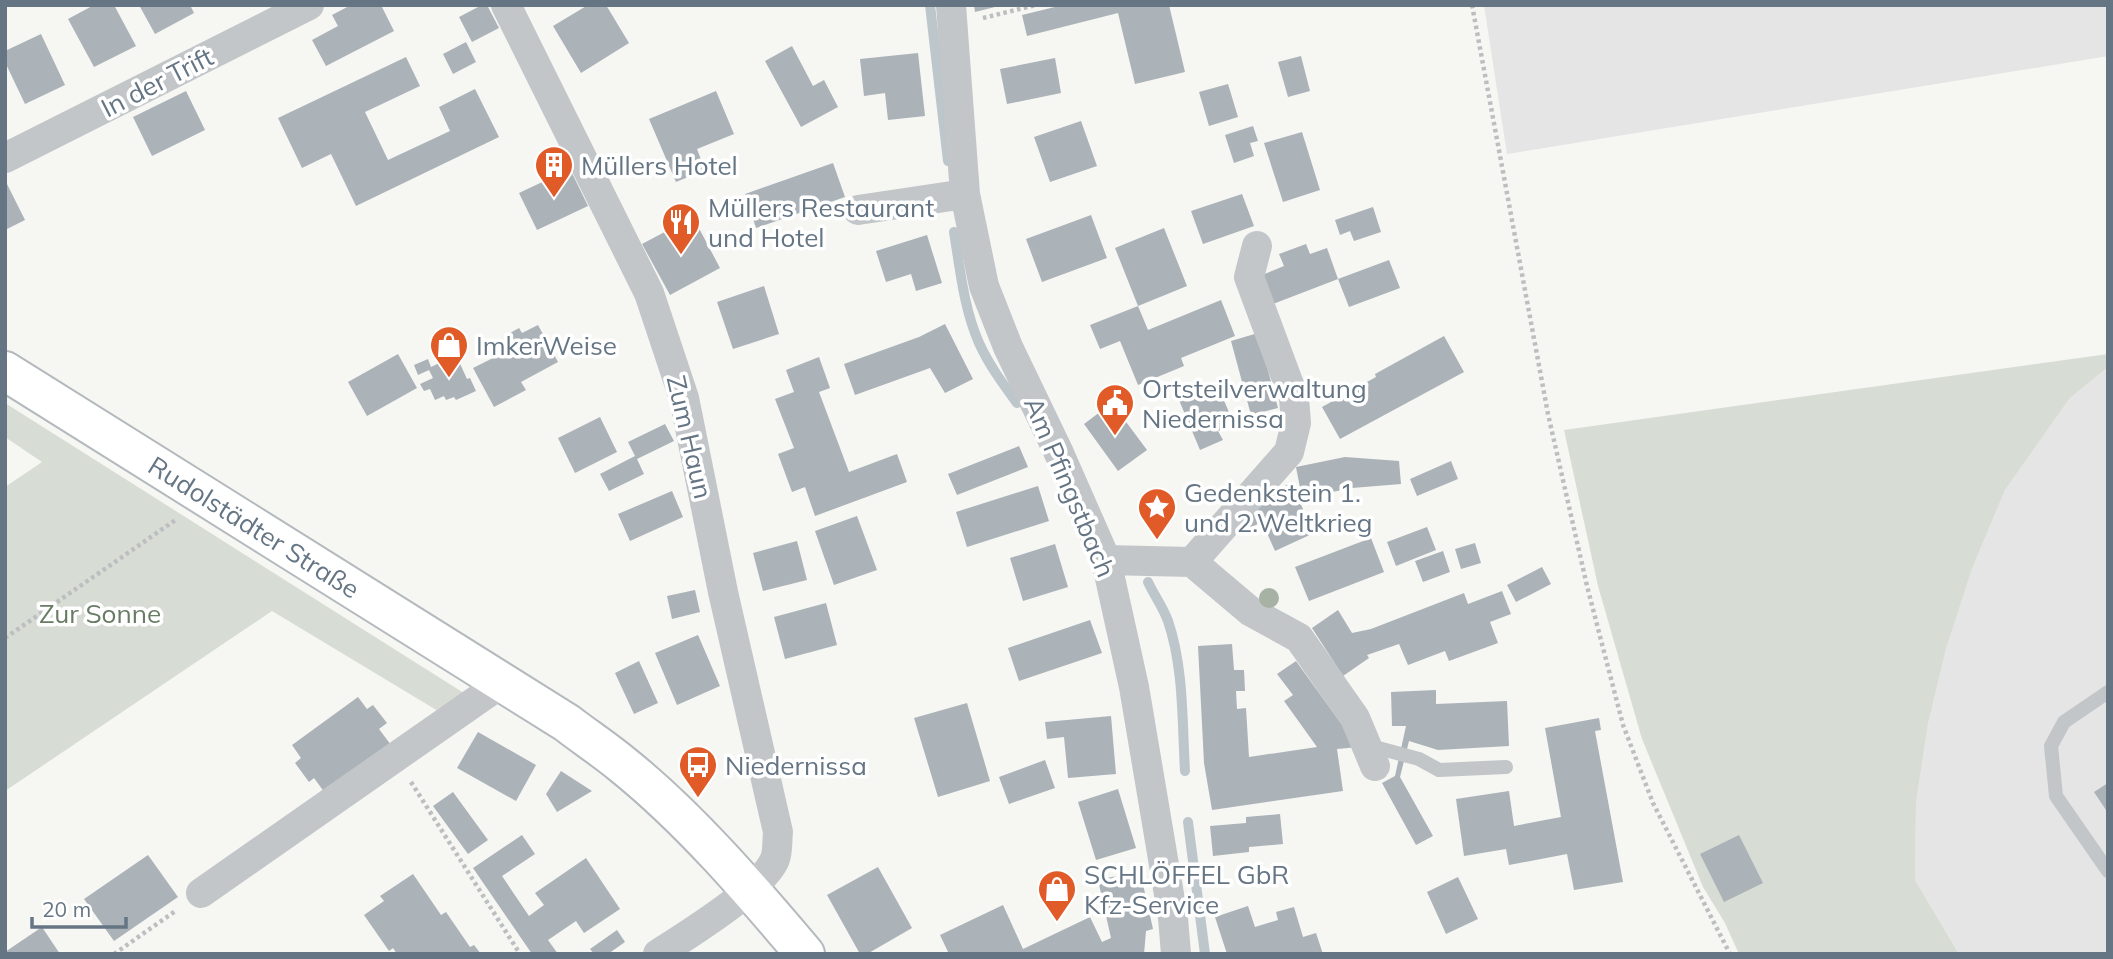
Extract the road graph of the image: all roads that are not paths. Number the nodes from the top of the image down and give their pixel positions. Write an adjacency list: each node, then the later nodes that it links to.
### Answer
1 (309, 5): 4 (street, In der Trift)
2 (506, 5): 16 (street, Zum Haun)
3 (951, 15): 5 (street, Am Pfingstbach)
4 (5, 158)
5 (965, 194): 6 (street); 9 (street, Am Pfingstbach)
6 (858, 210)
7 (1256, 246): 10 (street)
8 (5, 371): 11 (street, Rudolstädter Straße)
9 (1106, 560): 10 (street); 20 (street, Am Pfingstbach)
10 (1192, 562): 13 (street)
11 (503, 682): 16 (street, Rudolstädter Straße); 17 (street)
12 (2108, 692): 15 (lane)
13 (1371, 756): 14 (lane)
14 (1506, 767)
15 (2108, 871)
16 (749, 888): 18 (street, Zum Haun); 19 (street, Rudolstädter Straße)
17 (201, 893)
18 (658, 954)
19 (805, 954)
20 (1175, 954)

